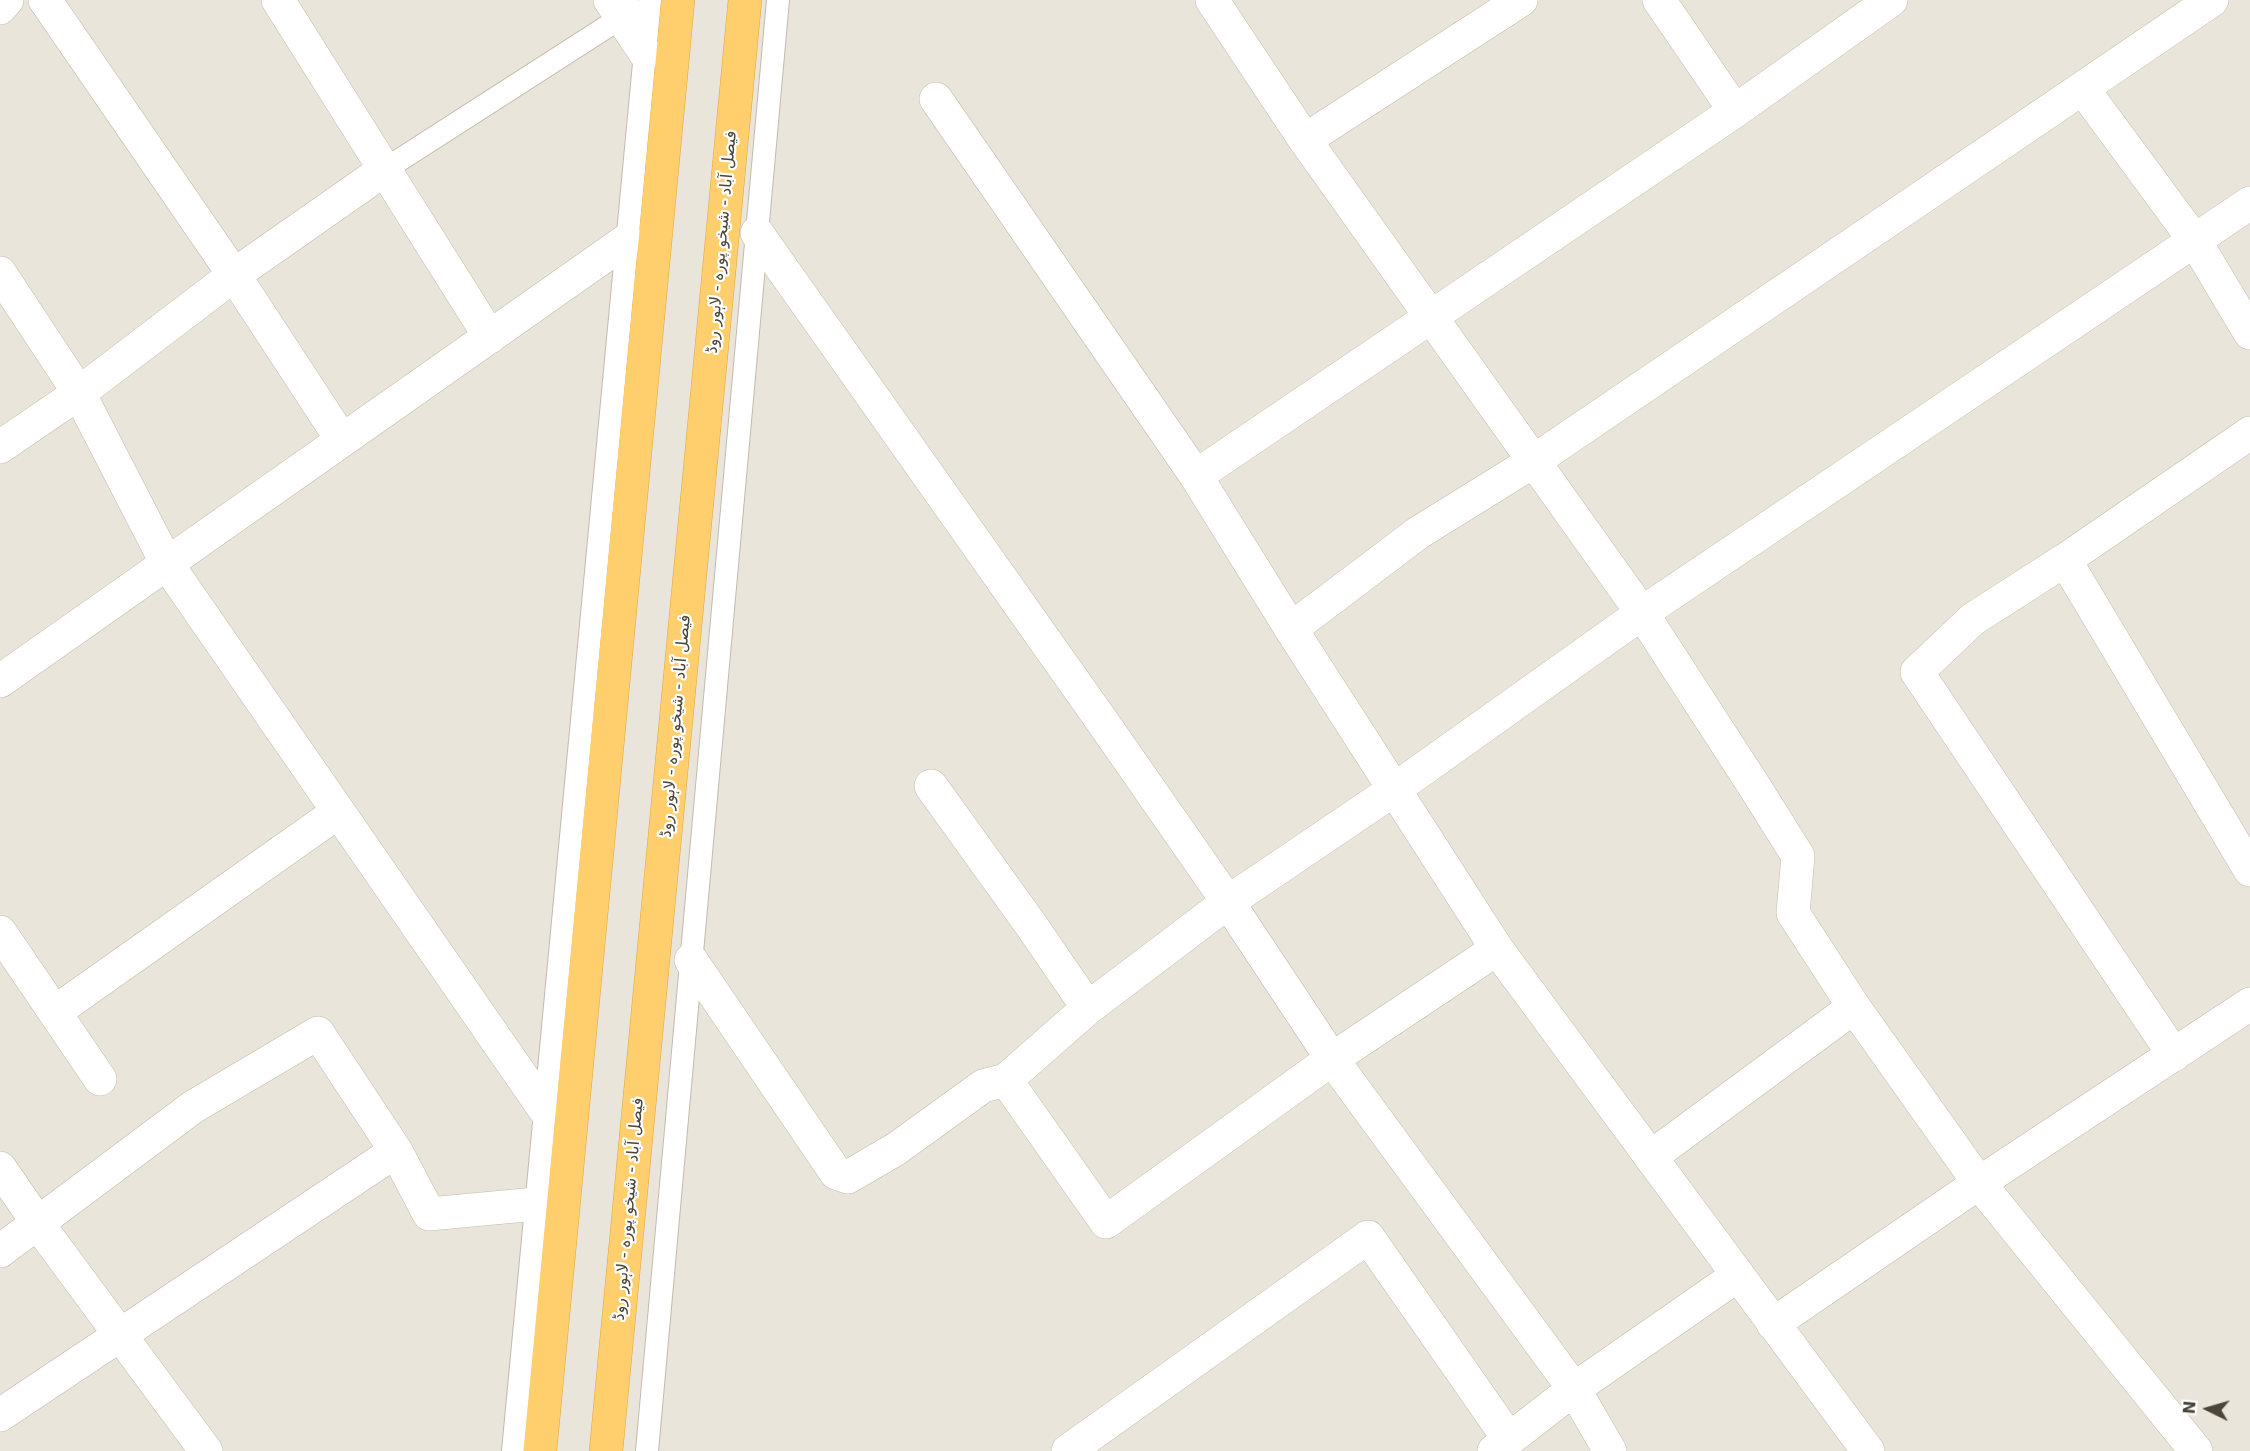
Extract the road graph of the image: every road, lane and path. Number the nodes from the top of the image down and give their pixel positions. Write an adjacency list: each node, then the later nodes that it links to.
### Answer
1 (7, 0): 13 (street)
2 (45, 0): 26 (street)
3 (278, 0): 20 (street)
4 (650, 0): 14 (lane); 15 (lane)
5 (678, 0): 73 (highway)
6 (745, 0): 74 (highway, فیصل آباد - شیخو پورہ - لاہور روڈ)
7 (778, 0): 22 (lane)
8 (1212, 0): 19 (street)
9 (1521, 0): 19 (street)
10 (1659, 0): 18 (street)
11 (1891, 0): 18 (street)
12 (2212, 0): 16 (street)
13 (0, 8)
14 (616, 9): 15 (street); 20 (lane)
15 (645, 53): 23 (lane)
16 (2083, 89): 24 (street); 34 (street)
17 (936, 99): 35 (street)
18 (1735, 111): 27 (street)
19 (1305, 140): 27 (street)
20 (384, 170): 26 (street); 29 (street)
21 (2250, 203): 24 (street)
22 (757, 233): 45 (street); 48 (lane)
23 (627, 240): 29 (street); 57 (lane)
24 (2195, 241): 28 (street); 38 (street)
25 (0, 273): 30 (street)
26 (234, 275): 30 (street); 32 (street)
27 (1431, 316): 34 (street); 35 (street)
28 (2250, 333)
29 (490, 337): 32 (street)
30 (79, 393): 33 (street); 37 (street)
31 (2250, 433): 36 (street)
32 (342, 441): 37 (street)
33 (0, 447)
34 (1534, 461): 38 (street); 39 (street)
35 (1196, 476): 39 (street)
36 (2065, 560): 44 (street); 53 (street)
37 (167, 564): 40 (street); 43 (street)
38 (1642, 613): 42 (street); 50 (street)
39 (1291, 629): 42 (street)
40 (0, 681)
41 (931, 786): 51 (street)
42 (1395, 789): 45 (street); 47 (street)
43 (338, 812): 52 (street); 57 (street)
44 (2250, 870)
45 (1228, 902): 51 (street); 54 (street)
46 (0, 932): 52 (street)
47 (1497, 949): 54 (street); 59 (street)
48 (691, 960): 56 (street); 75 (lane)
49 (2250, 1004): 53 (street)
50 (1854, 1007): 59 (street); 61 (street)
51 (1088, 1008): 56 (street)
52 (55, 1012): 55 (street)
53 (2174, 1055): 61 (street)
54 (1332, 1059): 56 (street); 68 (street)
55 (100, 1079)
56 (1006, 1080)
57 (545, 1110): 62 (lane)
58 (396, 1151): 62 (street); 63 (street); 67 (street)
59 (1652, 1156): 65 (street)
60 (0, 1168): 63 (street)
61 (1979, 1183): 66 (street); 79 (street)
62 (536, 1204): 72 (lane)
63 (37, 1223): 64 (street); 67 (street)
64 (0, 1251)
65 (1738, 1275): 66 (street); 68 (street)
66 (1773, 1324): 78 (street)
67 (120, 1335): 69 (street); 71 (street)
68 (1574, 1389): 70 (street); 77 (street)
69 (0, 1415)
70 (1502, 1445): 76 (street)
71 (206, 1451)
72 (513, 1451)
73 (540, 1451)
74 (606, 1451)
75 (647, 1451)
76 (1068, 1451)
77 (1610, 1451)
78 (1868, 1451)
79 (2196, 1451)

